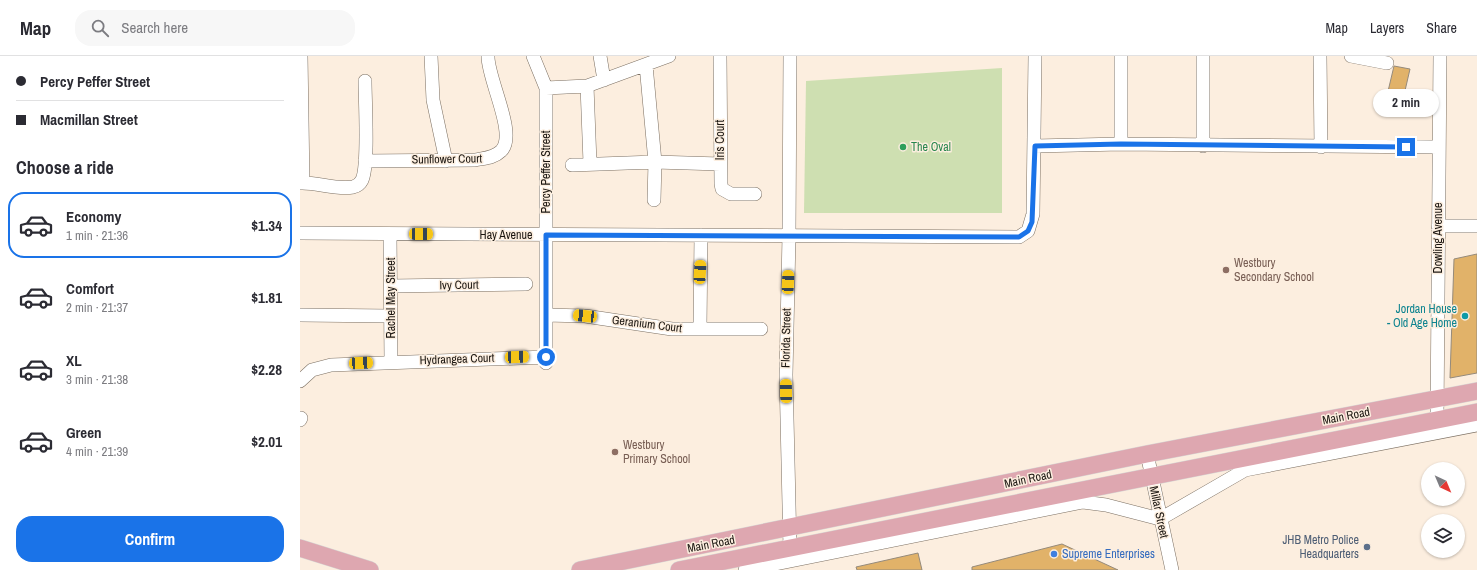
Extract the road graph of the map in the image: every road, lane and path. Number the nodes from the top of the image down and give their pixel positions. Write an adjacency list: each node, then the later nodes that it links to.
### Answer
1 (302, 56): 32 (street)
2 (431, 56): 27 (street)
3 (488, 56): 27 (street, Sunflower Court)
4 (533, 56): 20 (street, Percy Peffer Street)
5 (600, 56): 17 (street)
6 (720, 56): 30 (street, Iris Court)
7 (790, 56): 41 (street, Florida Street)
8 (1035, 56): 22 (street, Hay Avenue)
9 (1121, 56): 21 (street)
10 (1203, 56): 23 (street)
11 (1320, 56): 24 (street)
12 (1351, 56): 15 (street)
13 (1440, 56): 25 (street, Dowling Avenue)
14 (665, 57): 16 (street)
15 (1387, 63)
16 (646, 65): 17 (street); 28 (street)
17 (604, 80): 19 (street)
18 (365, 81): 26 (street)
19 (587, 86): 20 (street); 29 (street)
20 (546, 88): 39 (street, Percy Peffer Street)
21 (1121, 144): 22 (street); 23 (street)
22 (1035, 146): 41 (street, Hay Avenue)
23 (1203, 146): 24 (street)
24 (1321, 147): 25 (street)
25 (1439, 147): 35 (street, Dowling Avenue)
26 (365, 161): 27 (street, Sunflower Court); 32 (street)
27 (446, 161)
28 (655, 162): 29 (street); 30 (street); 34 (street)
29 (590, 163): 31 (street)
30 (720, 164): 33 (street, Iris Court)
31 (572, 165)
32 (302, 183)
33 (755, 194)
34 (654, 200)
35 (1438, 226): 36 (street); 53 (street, Dowling Avenue)
36 (1477, 226)
37 (300, 233): 38 (street, Hay Avenue)
38 (390, 234): 39 (street, Hay Avenue); 43 (street, Rachel May Street)
39 (546, 235): 40 (street, Hay Avenue); 45 (street, Percy Peffer Street)
40 (701, 235): 41 (street, Hay Avenue); 47 (street)
41 (789, 236): 60 (street, Florida Street)
42 (526, 284): 43 (street, Ivy Court)
43 (391, 286): 46 (street, Rachel May Street)
44 (300, 315): 46 (street)
45 (546, 315): 47 (street, Geranium Court); 49 (street, Percy Peffer Street)
46 (390, 316): 50 (street, Rachel May Street)
47 (700, 329): 48 (street, Geranium Court)
48 (761, 329)
49 (546, 360): 50 (street, Hydrangea Court)
50 (391, 362): 51 (street, Hydrangea Court)
51 (300, 381)
52 (1477, 391): 53 (main road, Main Road)
53 (1437, 399): 55 (street, Dowling Avenue); 57 (main road, Main Road)
54 (1477, 412): 55 (main road, Main Road)
55 (1437, 419): 58 (main road, Main Road)
56 (1477, 425): 59 (street)
57 (1147, 454): 58 (street, Millar Street); 60 (main road, Main Road)
58 (1152, 475): 59 (street, Millar Street); 62 (main road, Main Road)
59 (1160, 519): 66 (street); 67 (street, Millar Street)
60 (788, 529): 62 (street, Florida Street); 64 (main road, Main Road)
61 (300, 548): 63 (main road)
62 (790, 548): 65 (main road, Main Road)
63 (370, 570)
64 (580, 570)
65 (679, 570)
66 (745, 570)
67 (1172, 570)

